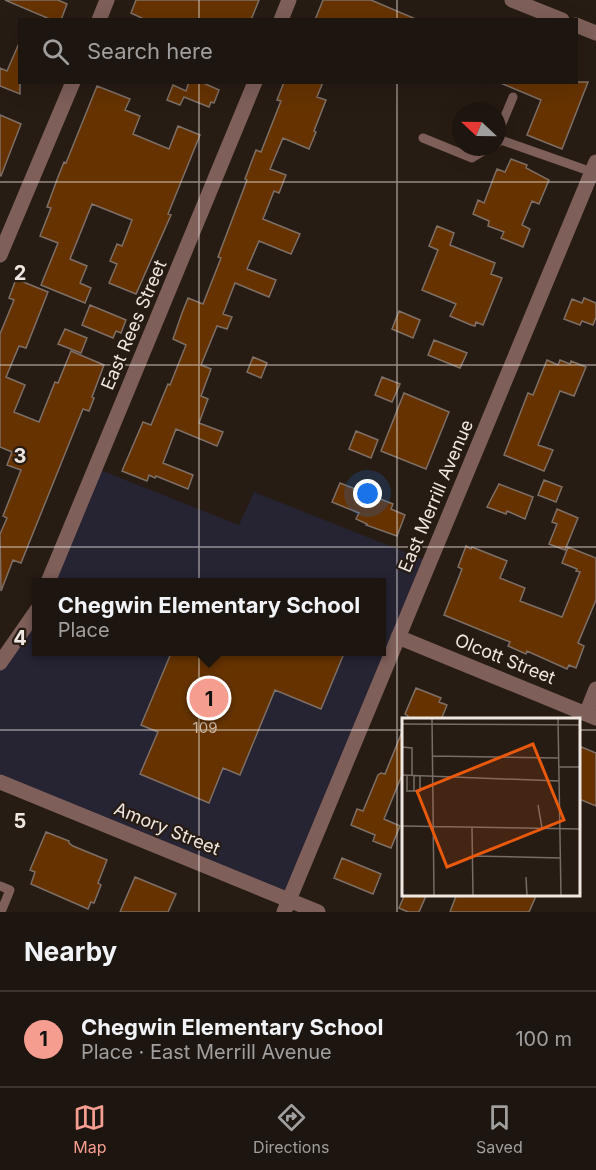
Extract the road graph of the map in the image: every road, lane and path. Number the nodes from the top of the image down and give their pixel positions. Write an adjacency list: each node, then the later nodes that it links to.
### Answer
1 (107, 0): 4 (street)
2 (290, 0): 5 (street)
3 (512, 0): 6 (street)
4 (100, 18)
5 (282, 18)
6 (557, 18)
7 (578, 26): 8 (street)
8 (596, 33)
9 (72, 84): 17 (street)
10 (254, 84): 18 (street, East Rees Street)
11 (513, 97): 12 (lane)
12 (506, 114)
13 (423, 138): 15 (lane)
14 (506, 144): 16 (lane)
15 (452, 150)
16 (594, 167): 20 (street, East Merrill Avenue)
17 (0, 255)
18 (50, 578)
19 (32, 616): 21 (street)
20 (399, 637): 23 (street, Olcott Street); 26 (street, East Merrill Avenue)
21 (0, 663)
22 (596, 689): 23 (street)
23 (591, 716)
24 (0, 782): 26 (street, Amory Street)
25 (0, 886): 27 (lane)
26 (286, 906): 28 (street, Amory Street)
27 (1, 912)
28 (318, 912)

